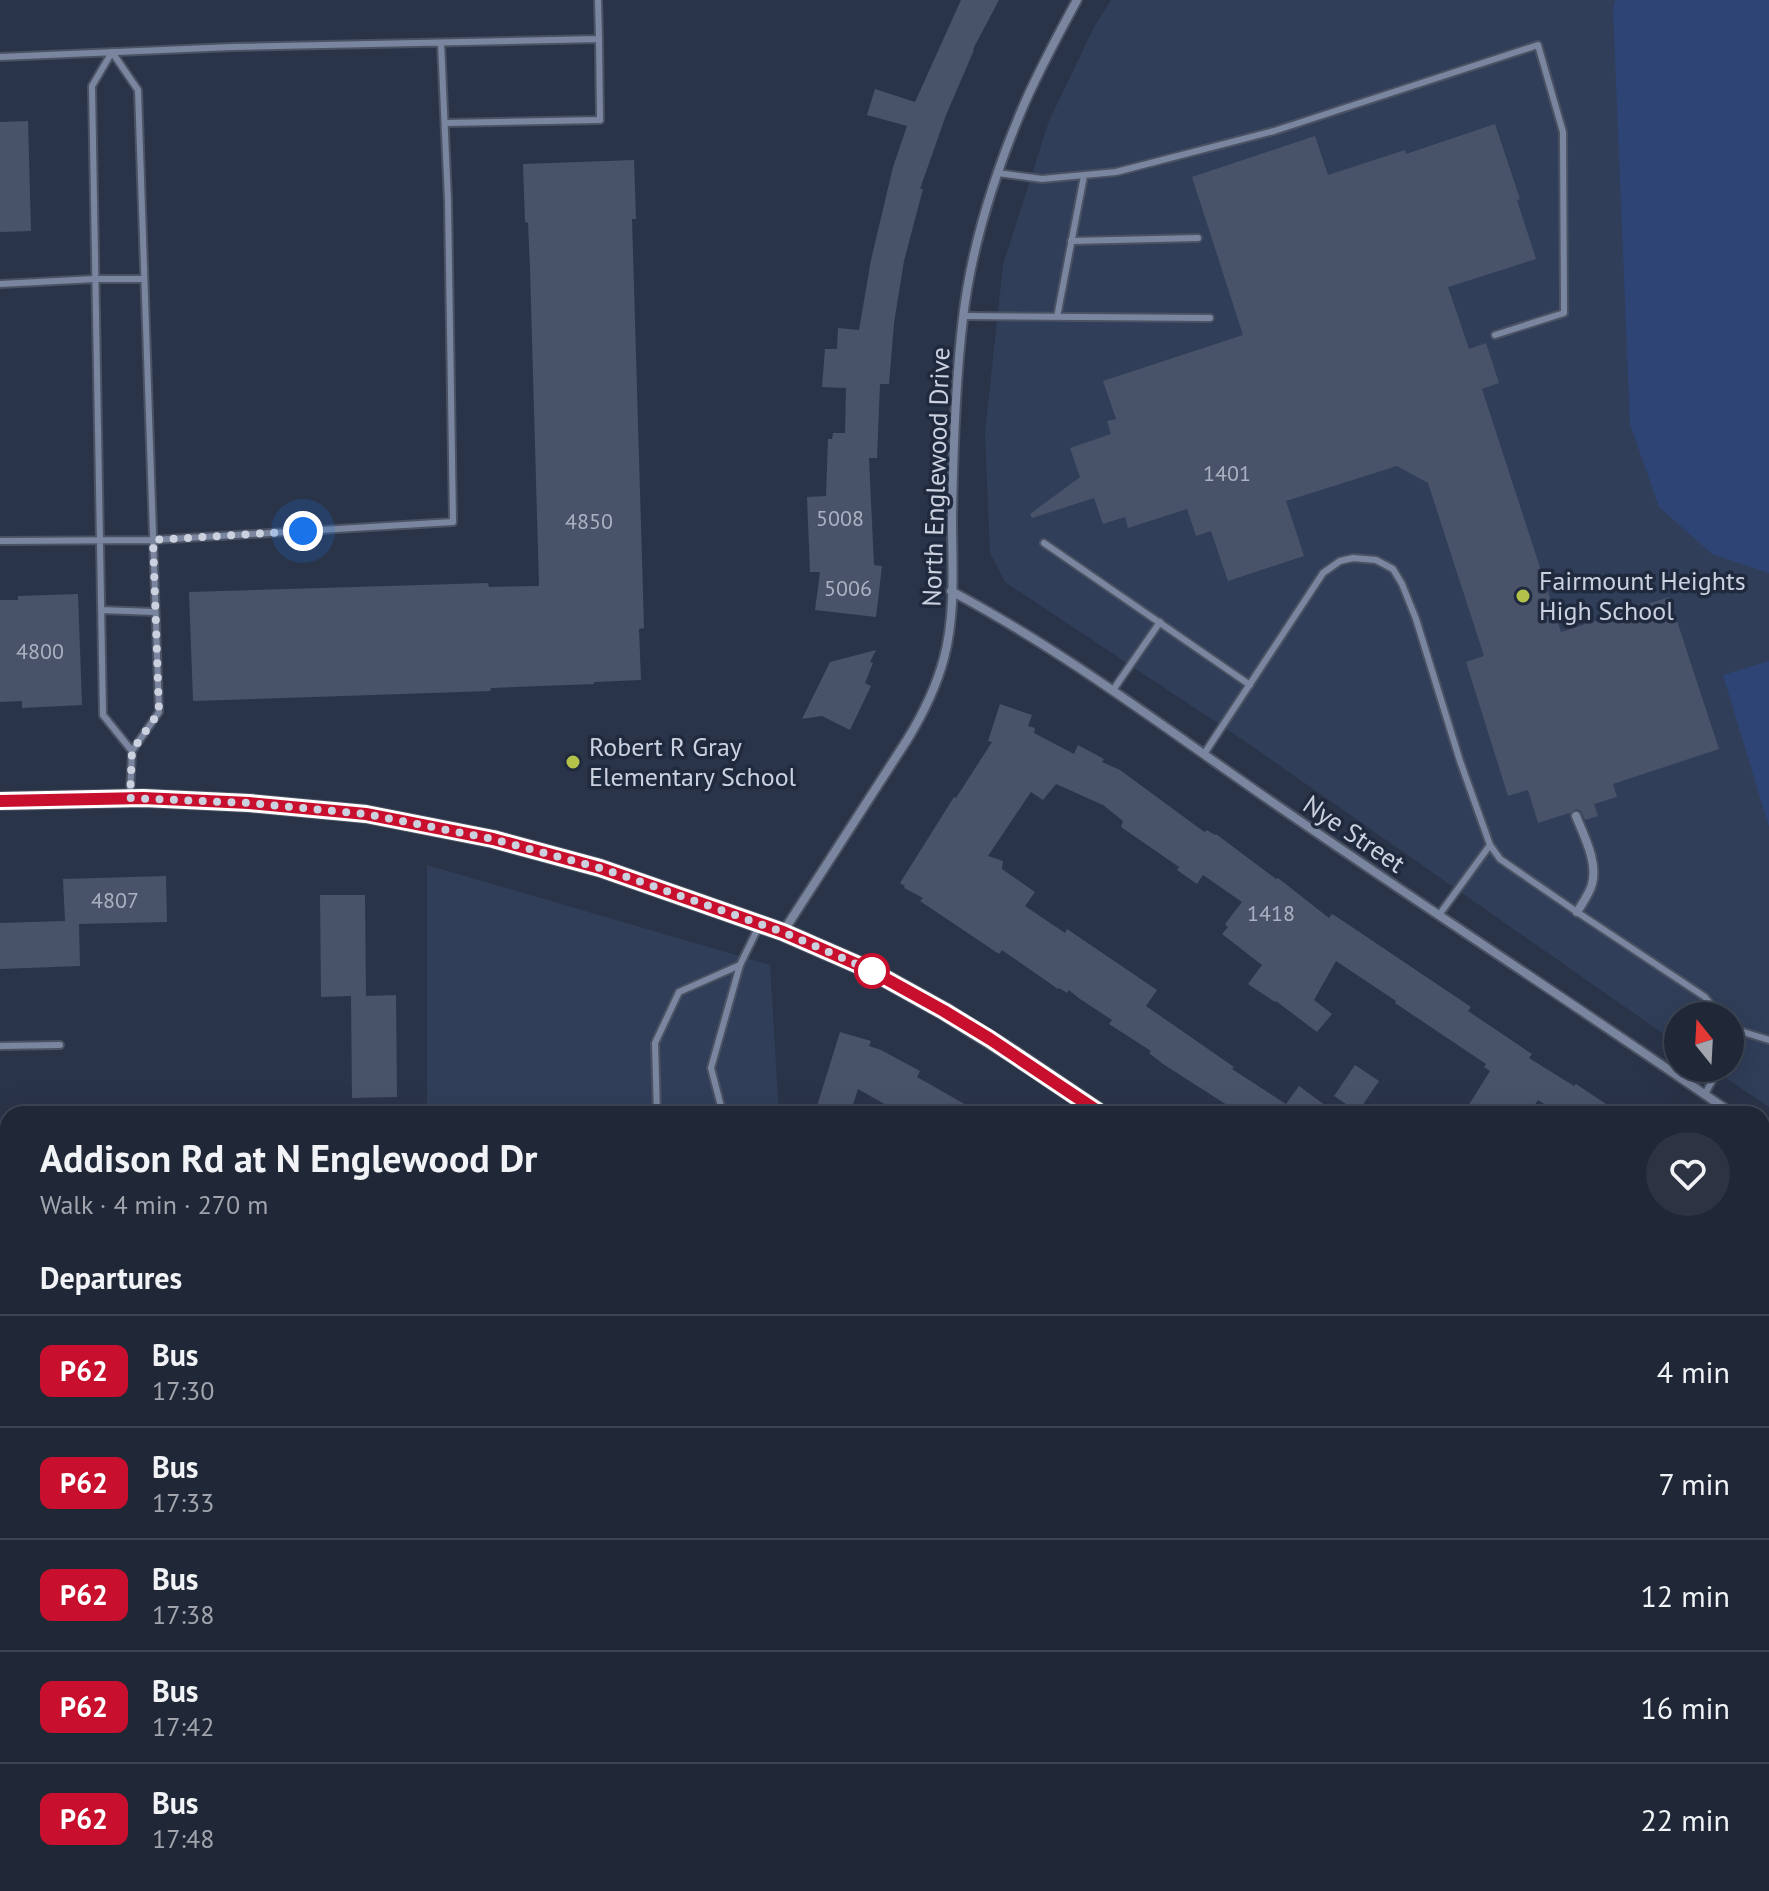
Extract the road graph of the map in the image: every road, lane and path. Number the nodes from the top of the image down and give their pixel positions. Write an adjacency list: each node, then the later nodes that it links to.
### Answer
1 (598, 0): 3 (lane)
2 (1077, 0): 8 (street, North Englewood Drive)
3 (599, 39): 4 (lane); 7 (lane)
4 (441, 43): 5 (lane); 7 (lane)
5 (112, 52): 6 (lane); 12 (lane); 13 (lane)
6 (0, 57)
7 (446, 123): 20 (lane)
8 (998, 173): 9 (lane); 15 (street, North Englewood Drive)
9 (1084, 176): 11 (lane); 18 (lane)
10 (1198, 238): 11 (lane)
11 (1071, 241): 16 (lane)
12 (95, 279): 13 (lane); 14 (lane); 19 (lane)
13 (144, 279): 20 (lane)
14 (0, 284)
15 (963, 316): 16 (lane); 23 (street, North Englewood Drive)
16 (1057, 317): 17 (lane)
17 (1210, 318)
18 (1495, 335)
19 (100, 540): 20 (lane); 21 (lane); 24 (lane)
20 (153, 540): 25 (lane)
21 (0, 541)
22 (1044, 543): 26 (lane)
23 (951, 591): 28 (street, Nye Street); 38 (street, North Englewood Drive)
24 (101, 610): 25 (lane); 29 (lane)
25 (155, 612): 29 (lane)
26 (1160, 622): 27 (lane); 28 (lane)
27 (1250, 685): 30 (lane); 34 (lane)
28 (1113, 690): 30 (street, Nye Street)
29 (132, 751): 31 (lane)
30 (1204, 754): 36 (street, Nye Street)
31 (130, 798): 32 (street); 37 (street)
32 (0, 801)
33 (1576, 816): 35 (street)
34 (1490, 845): 35 (lane); 36 (lane)
35 (1577, 912): 40 (lane)
36 (1439, 915): 46 (street, Nye Street)
37 (760, 924): 38 (street); 39 (lane)
38 (783, 932): 49 (street)
39 (740, 965): 47 (lane); 48 (lane)
40 (1709, 1002)
41 (1744, 1032): 42 (lane)
42 (1769, 1040)
43 (60, 1045): 44 (lane)
44 (0, 1046)
45 (1711, 1082): 46 (lane)
46 (1705, 1094): 50 (street, Nye Street)
47 (657, 1106)
48 (721, 1106)
49 (1090, 1106)
50 (1722, 1106)

